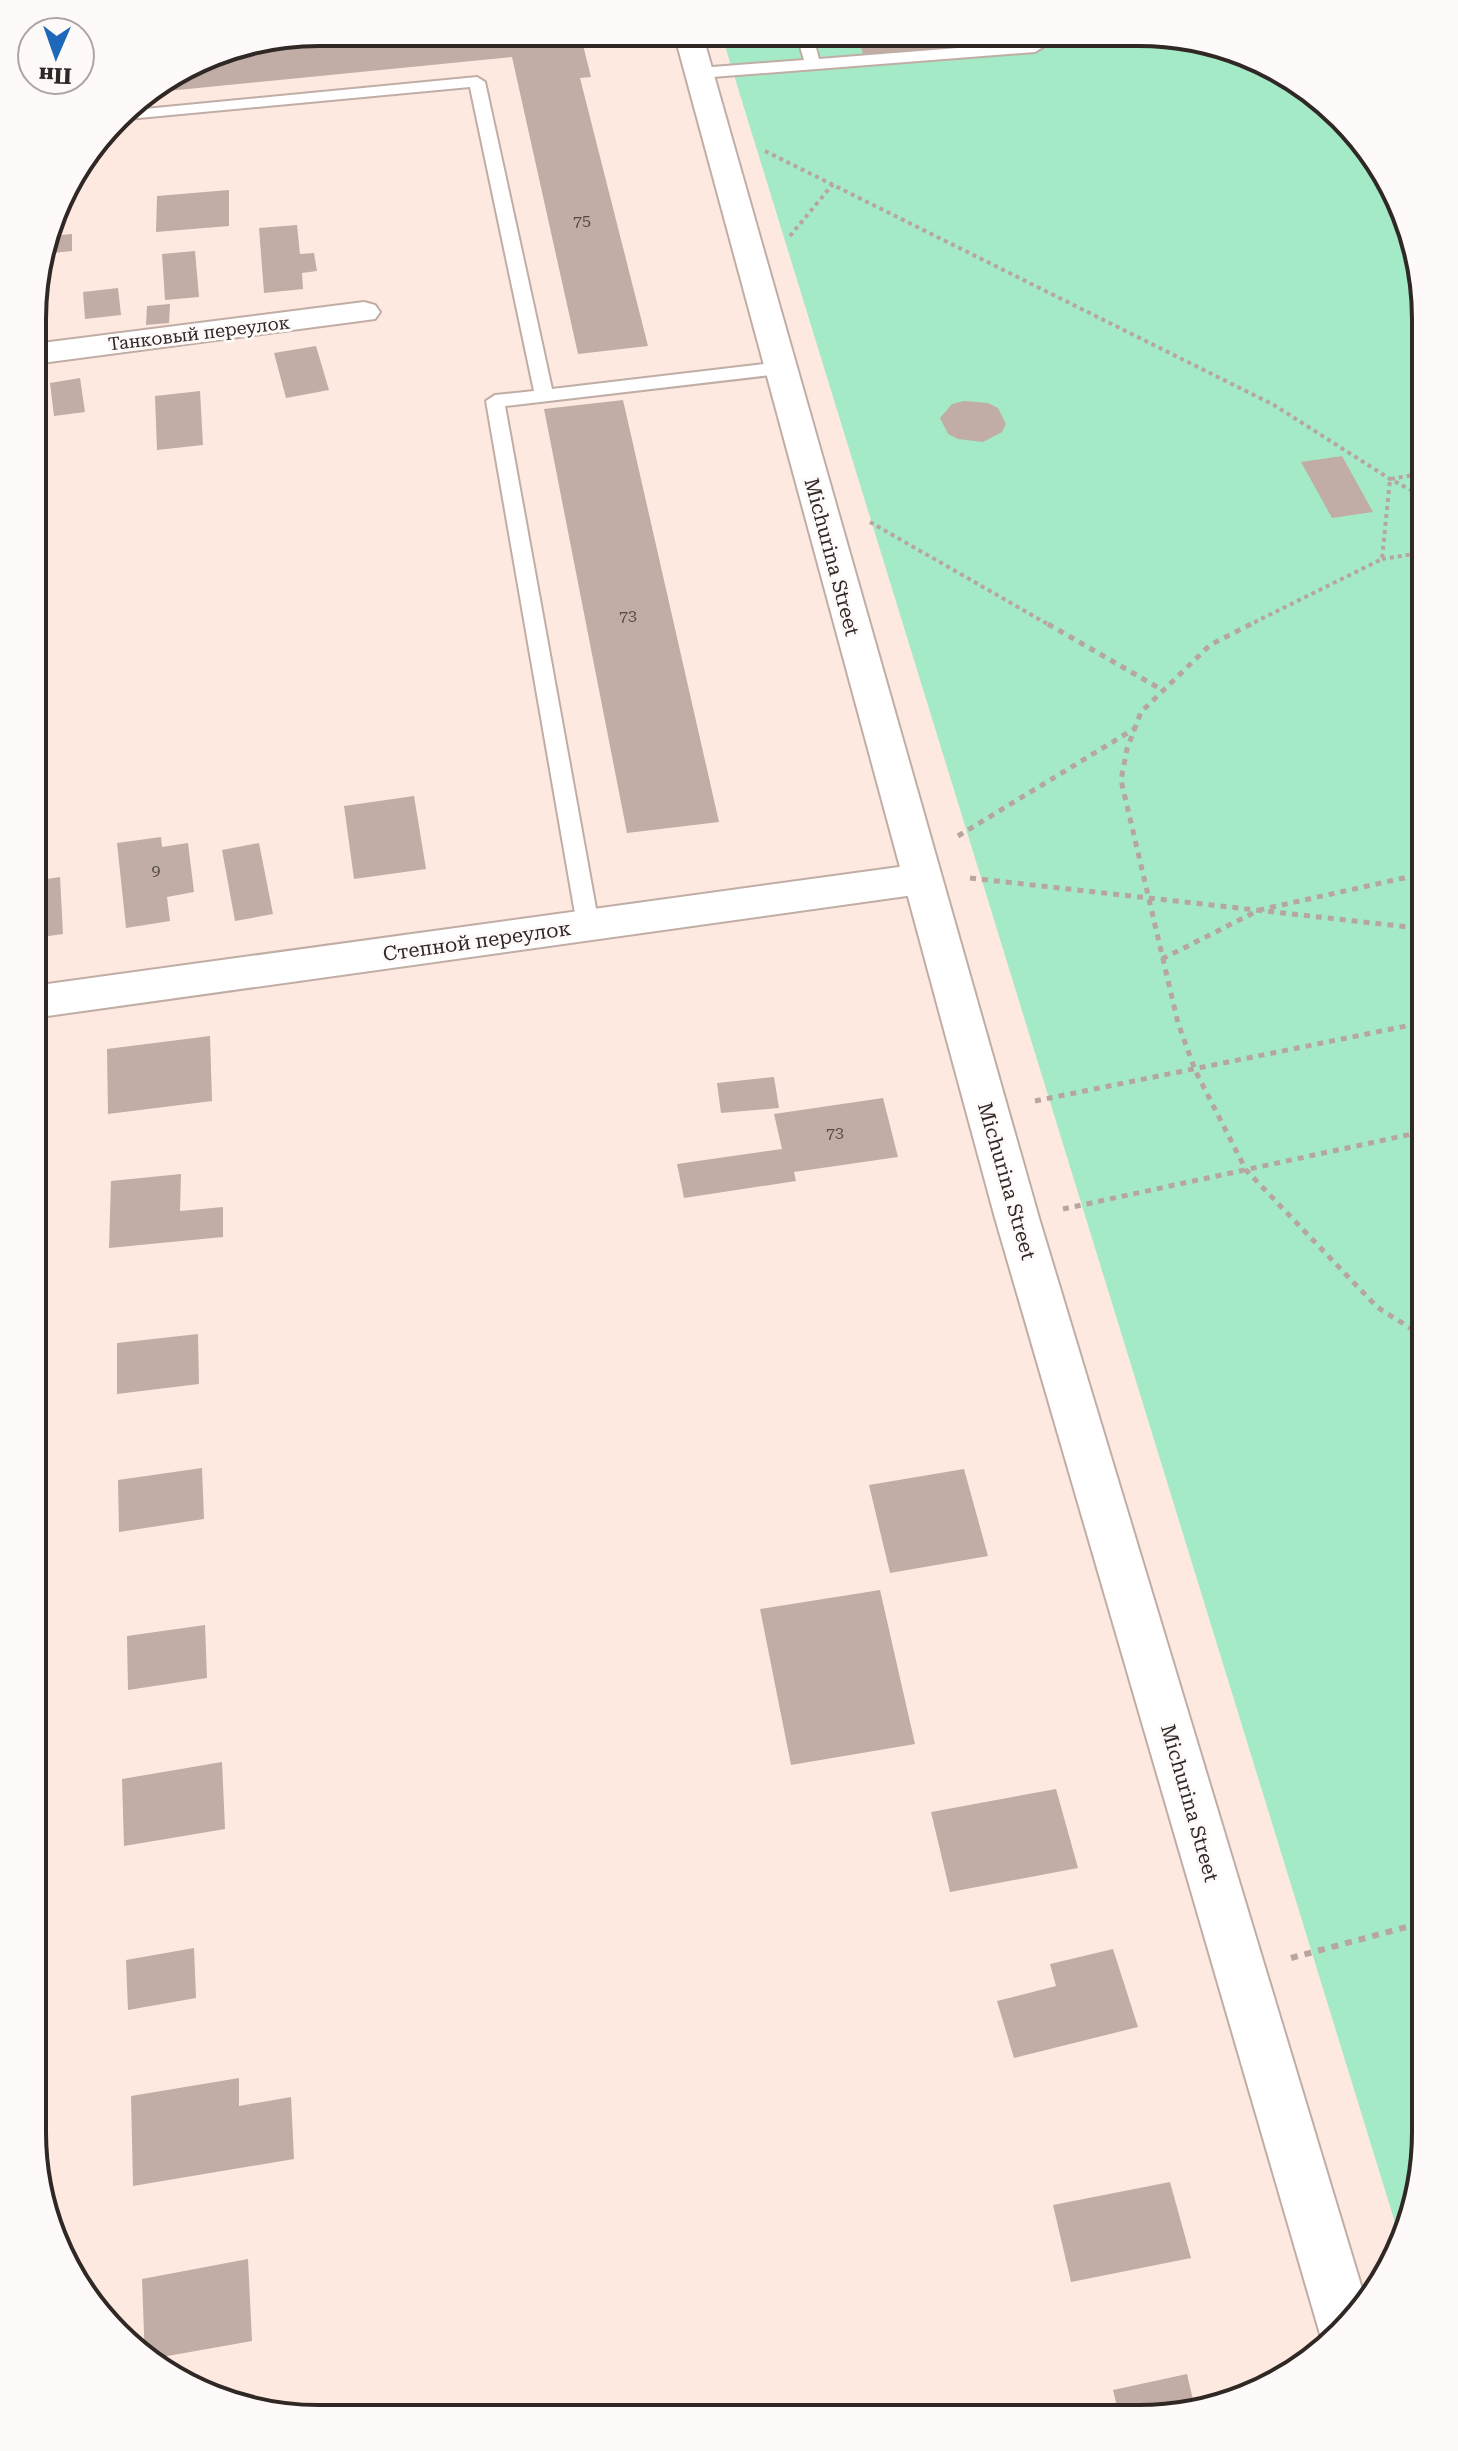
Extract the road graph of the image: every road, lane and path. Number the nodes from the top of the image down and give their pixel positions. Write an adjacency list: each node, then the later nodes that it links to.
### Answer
1 (808, 46): 4 (lane)
2 (1035, 47): 4 (lane)
3 (694, 53): 4 (lane); 6 (main road, Michurina Street)
4 (813, 64)
5 (139, 114): 12 (lane)
6 (714, 125): 7 (path); 8 (main road, Michurina Street)
7 (833, 184): 8 (path); 14 (path)
8 (756, 278): 11 (main road, Michurina Street)
9 (364, 312): 10 (main road, Танковый переулок)
10 (46, 352)
11 (780, 368): 12 (lane); 24 (main road, Michurina Street)
12 (544, 395): 27 (lane)
13 (1412, 475): 14 (path)
14 (1390, 479): 15 (path); 18 (path)
15 (1412, 491)
16 (870, 522): 19 (path)
17 (1412, 554): 18 (path)
18 (1382, 559): 19 (path)
19 (1164, 691): 20 (path)
20 (1135, 729): 21 (path); 25 (path)
21 (954, 838)
22 (1412, 876): 26 (path)
23 (965, 877): 25 (path)
24 (921, 879): 27 (main road, Степной переулок); 33 (main road, Michurina Street)
25 (1147, 897): 26 (path); 29 (path)
26 (1259, 910): 28 (path); 29 (path)
27 (588, 925): 30 (main road, Степной переулок)
28 (1412, 927)
29 (1162, 959): 32 (path)
30 (46, 1000)
31 (1412, 1026): 32 (path)
32 (1195, 1070): 33 (path); 35 (path)
33 (987, 1110): 36 (main road, Michurina Street)
34 (1412, 1134): 35 (path)
35 (1246, 1170): 36 (path); 37 (path)
36 (1017, 1218): 39 (main road, Michurina Street)
37 (1411, 1329)
38 (1411, 1926): 39 (path)
39 (1240, 1972): 40 (main road, Michurina Street)
40 (1341, 2315)

